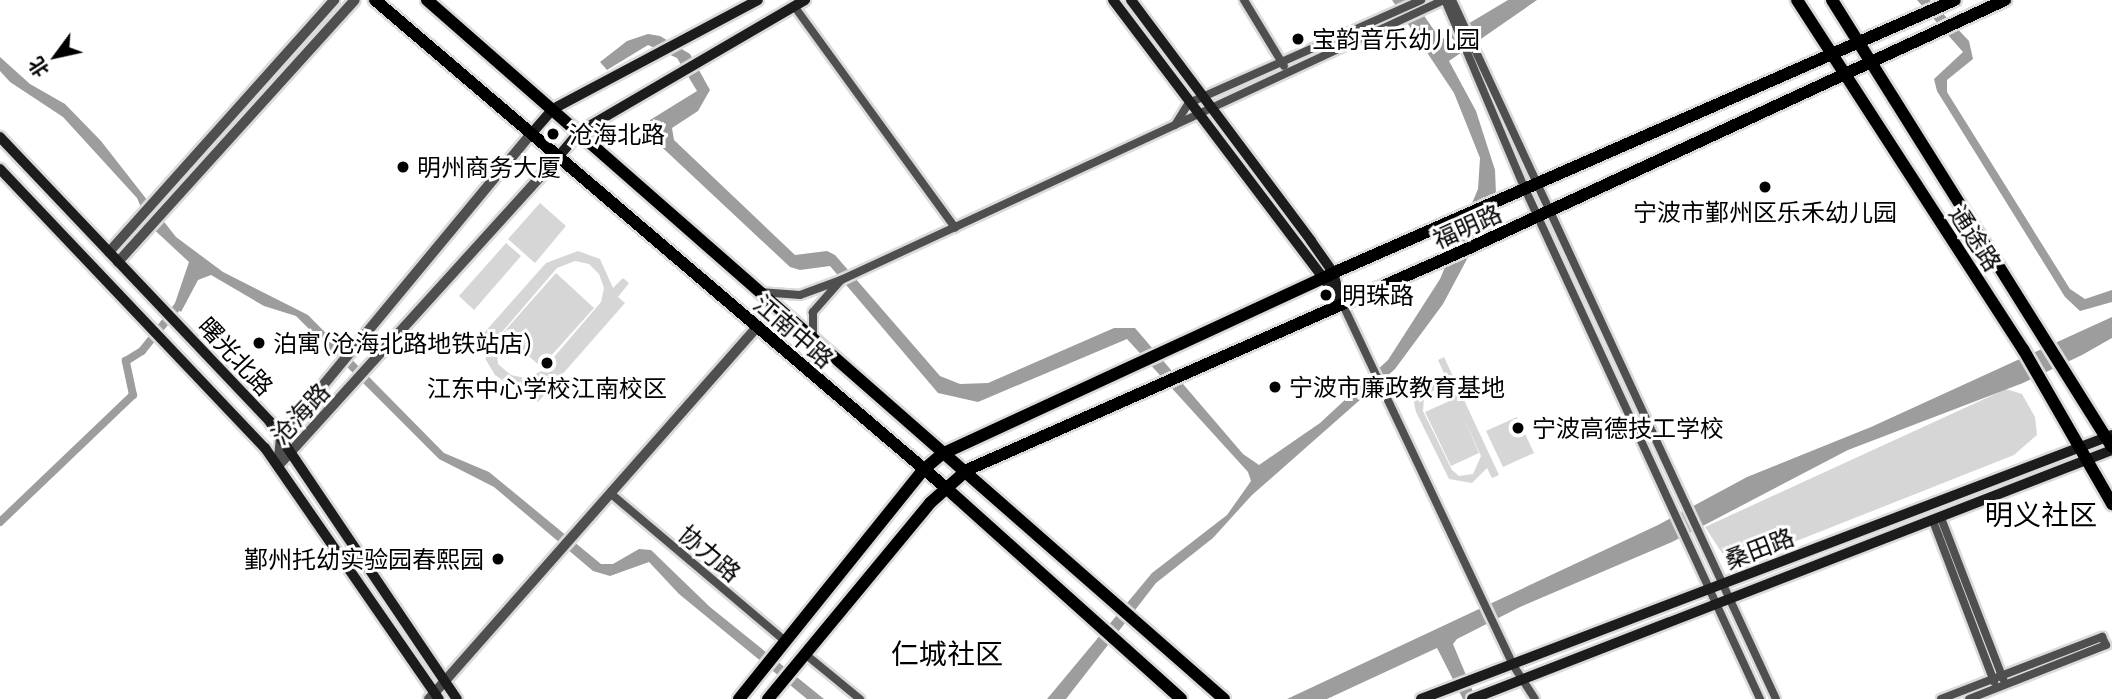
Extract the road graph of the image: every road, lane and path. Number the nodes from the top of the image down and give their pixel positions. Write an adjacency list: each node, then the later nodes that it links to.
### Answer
1 (334, 0): 40 (street)
2 (355, 0): 41 (street)
3 (375, 0): 33 (main road, 江南中路)
4 (427, 0): 29 (main road, 江南中路)
5 (758, 0): 29 (main road, 沧海路)
6 (804, 0): 17 (main road, 沧海路)
7 (1131, 0): 26 (main road)
8 (1244, 0): 23 (street)
9 (1421, 0): 18 (street)
10 (1445, 0): 18 (street); 19 (street)
11 (1452, 0): 19 (street)
12 (1797, 0): 21 (main road, 通途路)
13 (1832, 0): 20 (main road, 通途路)
14 (2005, 0): 22 (main road, 福明路)
15 (1952, 1): 20 (main road, 福明路)
16 (1118, 2): 27 (main road)
17 (791, 3): 32 (main road, 沧海路); 39 (street)
18 (1399, 14): 23 (street); 24 (street)
19 (1461, 25): 37 (street)
20 (1860, 43): 21 (main road, 福明路); 22 (main road, 通途路)
21 (1832, 56): 25 (main road, 通途路); 37 (main road, 福明路)
22 (1871, 61): 25 (main road, 福明路); 49 (main road, 通途路)
23 (1282, 62): 24 (street); 26 (street)
24 (1288, 71): 28 (street)
25 (1843, 74): 38 (main road, 福明路); 50 (main road, 通途路)
26 (1203, 97): 27 (street); 28 (main road)
27 (1189, 103): 30 (main road); 31 (street)
28 (1211, 108): 30 (street); 42 (main road)
29 (553, 109): 32 (main road, 江南中路); 33 (main road, 沧海路)
30 (1198, 114): 31 (street); 42 (main road)
31 (1173, 128): 39 (street)
32 (579, 132): 35 (main road, 沧海路); 44 (main road, 江南中路)
33 (532, 133): 35 (main road, 江南中路); 48 (street, 沧海路)
34 (0, 137): 40 (main road, 曙光北路)
35 (559, 156): 46 (main road, 江南中路); 51 (street, 沧海路)
36 (0, 169): 54 (main road, 曙光北路)
37 (1530, 186): 38 (street); 42 (main road, 福明路)
38 (1544, 215): 45 (main road, 福明路); 61 (street); 62 (street)
39 (954, 228): 43 (street)
40 (109, 252): 41 (main road, 曙光北路)
41 (118, 262): 48 (main road, 曙光北路)
42 (1327, 276): 45 (main road); 52 (main road, 福明路)
43 (841, 280): 44 (street); 47 (street)
44 (759, 292): 47 (main road, 江南中路)
45 (1342, 303): 56 (main road, 福明路); 67 (street)
46 (757, 327): 55 (main road, 江南中路); 58 (street)
47 (813, 340): 52 (main road, 江南中路)
48 (281, 436): 51 (main road, 曙光北路); 54 (street, 沧海路)
49 (2111, 442): 50 (main road, 桑田路); 53 (main road, 桑田路)
50 (2083, 448): 53 (main road, 通途路); 61 (main road, 桑田路)
51 (294, 453): 54 (street, 沧海路); 69 (main road, 曙光北路)
52 (942, 454): 55 (main road, 福明路); 56 (main road, 江南中路)
53 (2090, 460): 59 (main road, 通途路); 60 (main road, 桑田路)
54 (278, 466): 72 (main road, 曙光北路)
55 (923, 470): 57 (main road, 江南中路); 65 (main road, 福明路)
56 (967, 470): 57 (main road, 福明路); 77 (main road, 江南中路)
57 (945, 487): 66 (main road, 福明路); 76 (main road, 江南中路)
58 (610, 493): 65 (street, 协力路); 69 (street)
59 (2112, 504)
60 (1937, 519): 63 (main road, 桑田路); 70 (street)
61 (1721, 586): 62 (main road, 桑田路); 63 (street)
62 (1709, 590): 64 (street); 67 (main road, 桑田路)
63 (1728, 600): 64 (main road, 桑田路); 82 (street)
64 (1716, 605): 68 (main road, 桑田路); 81 (street)
65 (785, 641): 74 (main road, 福明路)
66 (805, 654): 71 (main road, 福明路); 75 (street)
67 (1513, 665): 68 (street); 78 (main road, 桑田路)
68 (1521, 680): 79 (main road, 桑田路); 80 (street)
69 (445, 682): 72 (street); 73 (main road, 曙光北路)
70 (1999, 682): 70 (street); 83 (street); 84 (street)
71 (771, 696)
72 (434, 697)
73 (457, 699)
74 (738, 699)
75 (860, 699)
76 (1181, 699)
77 (1224, 699)
78 (1421, 699)
79 (1472, 699)
80 (1535, 699)
81 (1760, 699)
82 (1776, 699)
83 (1941, 699)
84 (1969, 699)

